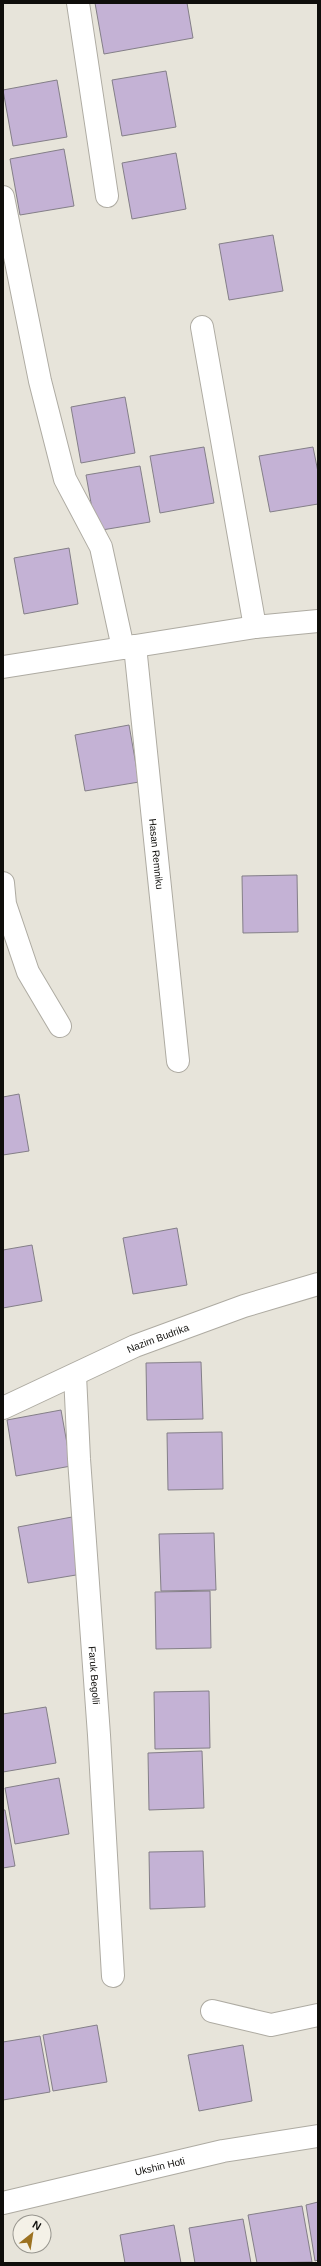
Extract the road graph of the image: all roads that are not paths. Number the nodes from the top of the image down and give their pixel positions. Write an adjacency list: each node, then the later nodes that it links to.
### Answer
1 (78, 3): 2 (street)
2 (107, 196)
3 (3, 197): 7 (street, Hasan Remniku)
4 (202, 327): 6 (street)
5 (318, 621): 6 (street)
6 (255, 626): 7 (street)
7 (129, 647): 8 (street); 11 (street, Hasan Remniku)
8 (3, 667)
9 (3, 883): 10 (street)
10 (60, 1026)
11 (178, 1062)
12 (318, 1284): 13 (street, Nazim Budrika)
13 (75, 1375): 14 (street, Nazim Budrika); 15 (street, Faruk Begolli)
14 (3, 1408)
15 (114, 1976)
16 (212, 2011): 17 (street)
17 (318, 2015)
18 (318, 2136): 19 (street, Ukshin Hoti)
19 (3, 2203)

